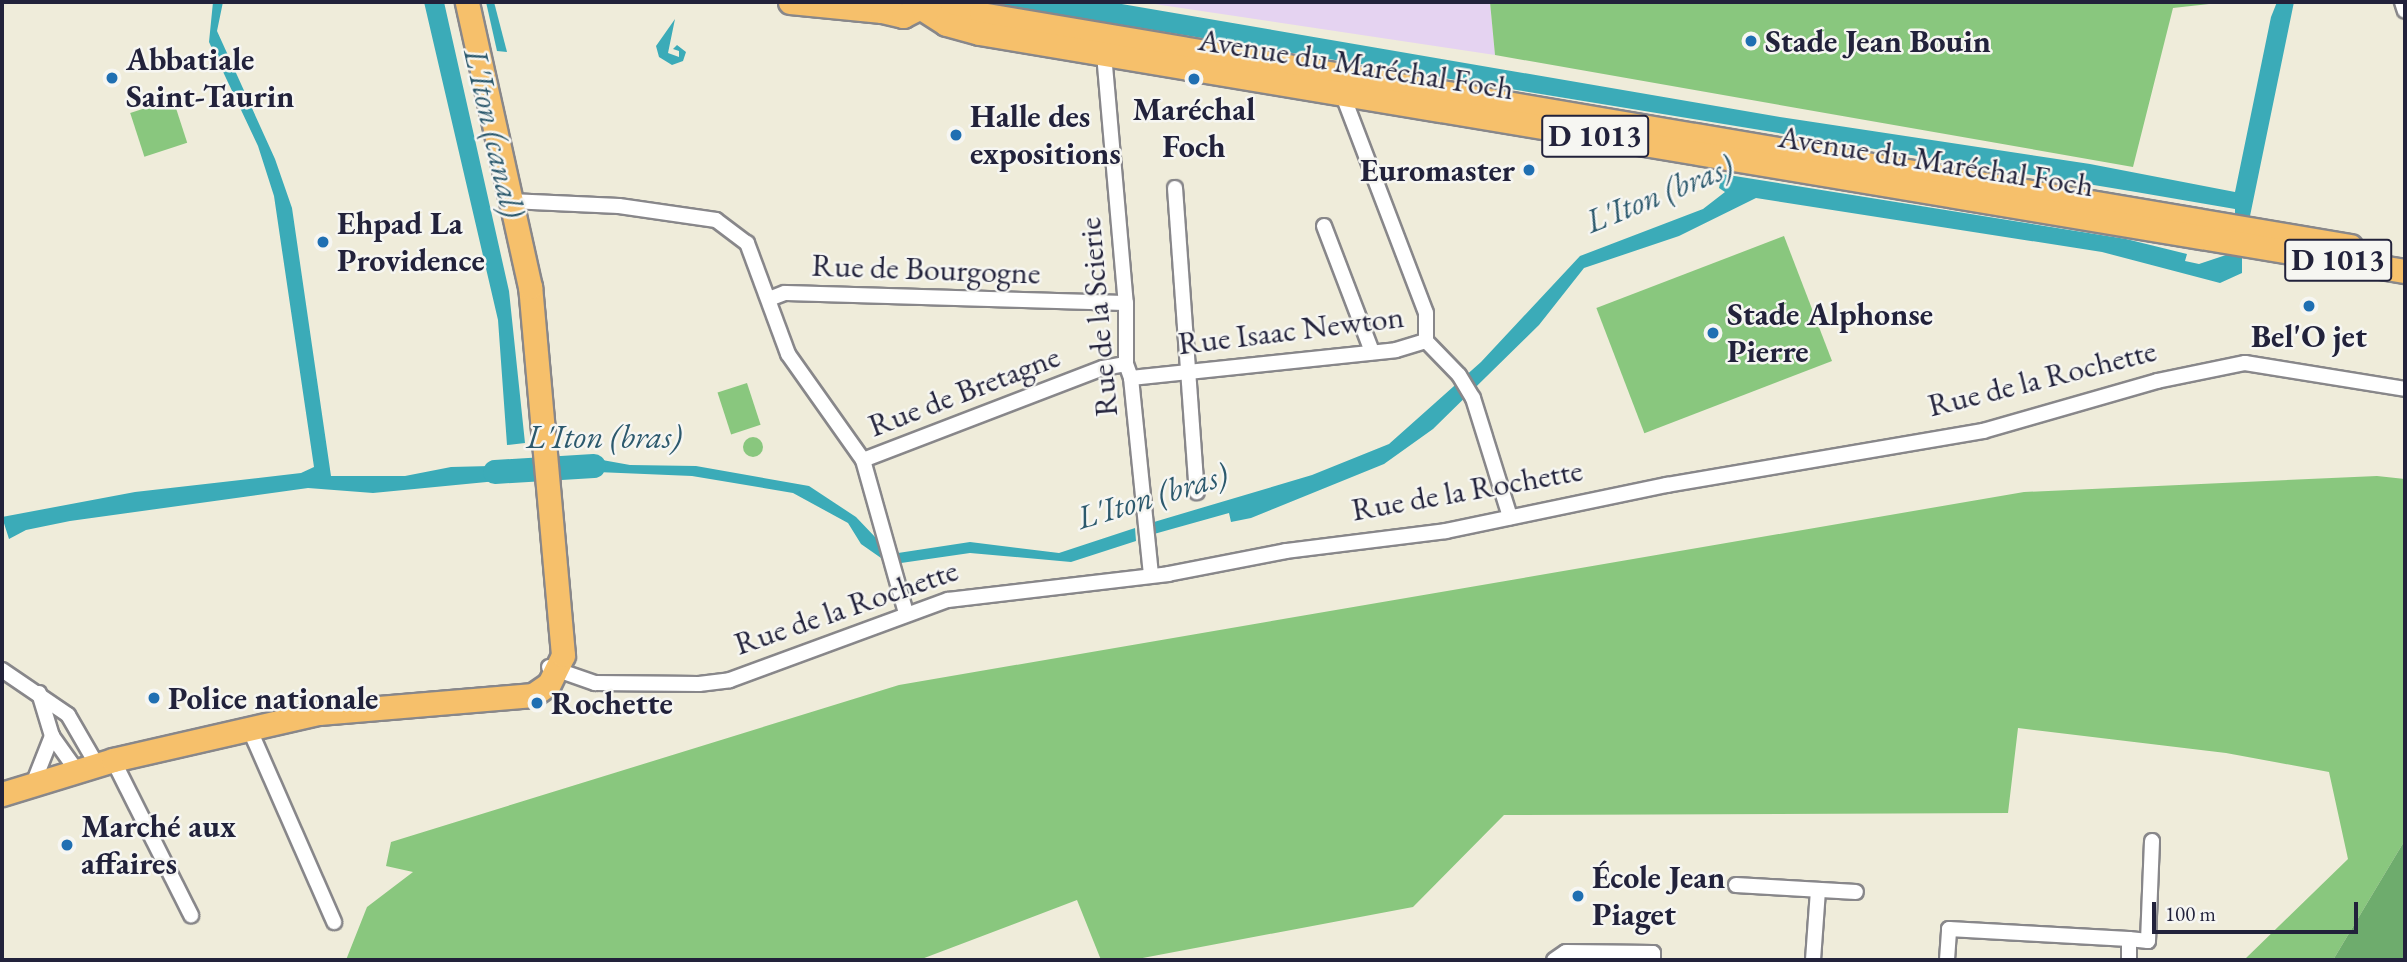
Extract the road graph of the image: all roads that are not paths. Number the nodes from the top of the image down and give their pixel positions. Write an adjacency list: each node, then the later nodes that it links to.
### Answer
1 (467, 2): 11 (main road)
2 (790, 2): 5 (main road)
3 (951, 2): 13 (main road, Avenue du Maréchal Foch / D 1013)
4 (2402, 2): 7 (street)
5 (877, 6): 6 (main road)
6 (927, 6): 8 (main road, Avenue du Maréchal Foch / D 1013)
7 (2405, 12)
8 (1104, 54): 9 (main road, Avenue du Maréchal Foch / D 1013); 16 (street, Rue de la Scierie)
9 (1342, 93): 14 (main road, Avenue du Maréchal Foch / D 1013); 17 (street)
10 (1175, 188): 20 (street)
11 (510, 201): 15 (street); 28 (main road)
12 (1324, 226): 18 (street)
13 (2405, 255)
14 (2405, 271)
15 (769, 299): 16 (street, Rue de Bourgogne); 23 (street)
16 (1126, 303): 19 (street, Rue de la Scierie)
17 (1426, 341): 18 (street, Rue Isaac Newton); 25 (street, Rue Isaac Newton)
18 (1372, 352): 20 (street, Rue Isaac Newton)
19 (1126, 364): 21 (street, Rue de la Scierie); 23 (street, Rue de Bretagne)
20 (1188, 372): 21 (street, Rue Isaac Newton); 24 (street)
21 (1131, 378): 26 (street, Rue de la Scierie)
22 (2405, 389): 25 (street, Rue de la Rochette)
23 (863, 460): 27 (street)
24 (1197, 492)
25 (1510, 517): 26 (street, Rue de la Rochette)
26 (1151, 574): 27 (street, Rue de la Rochette)
27 (906, 613): 28 (street, Rue de la Rochette)
28 (551, 668): 31 (main road)
29 (2, 670): 30 (street)
30 (39, 693): 32 (street); 33 (street)
31 (250, 728): 33 (main road); 41 (street)
32 (52, 736): 33 (street); 34 (street)
33 (96, 765): 34 (main road); 40 (street)
34 (33, 784): 35 (main road)
35 (2, 794)
36 (2152, 841): 42 (street)
37 (1736, 885): 38 (street)
38 (1818, 890): 39 (street); 45 (street)
39 (1856, 892)
40 (191, 915)
41 (334, 922)
42 (2129, 939): 46 (street); 47 (street)
43 (1554, 960): 44 (street)
44 (1653, 960)
45 (1813, 960)
46 (1947, 960)
47 (2129, 960)

